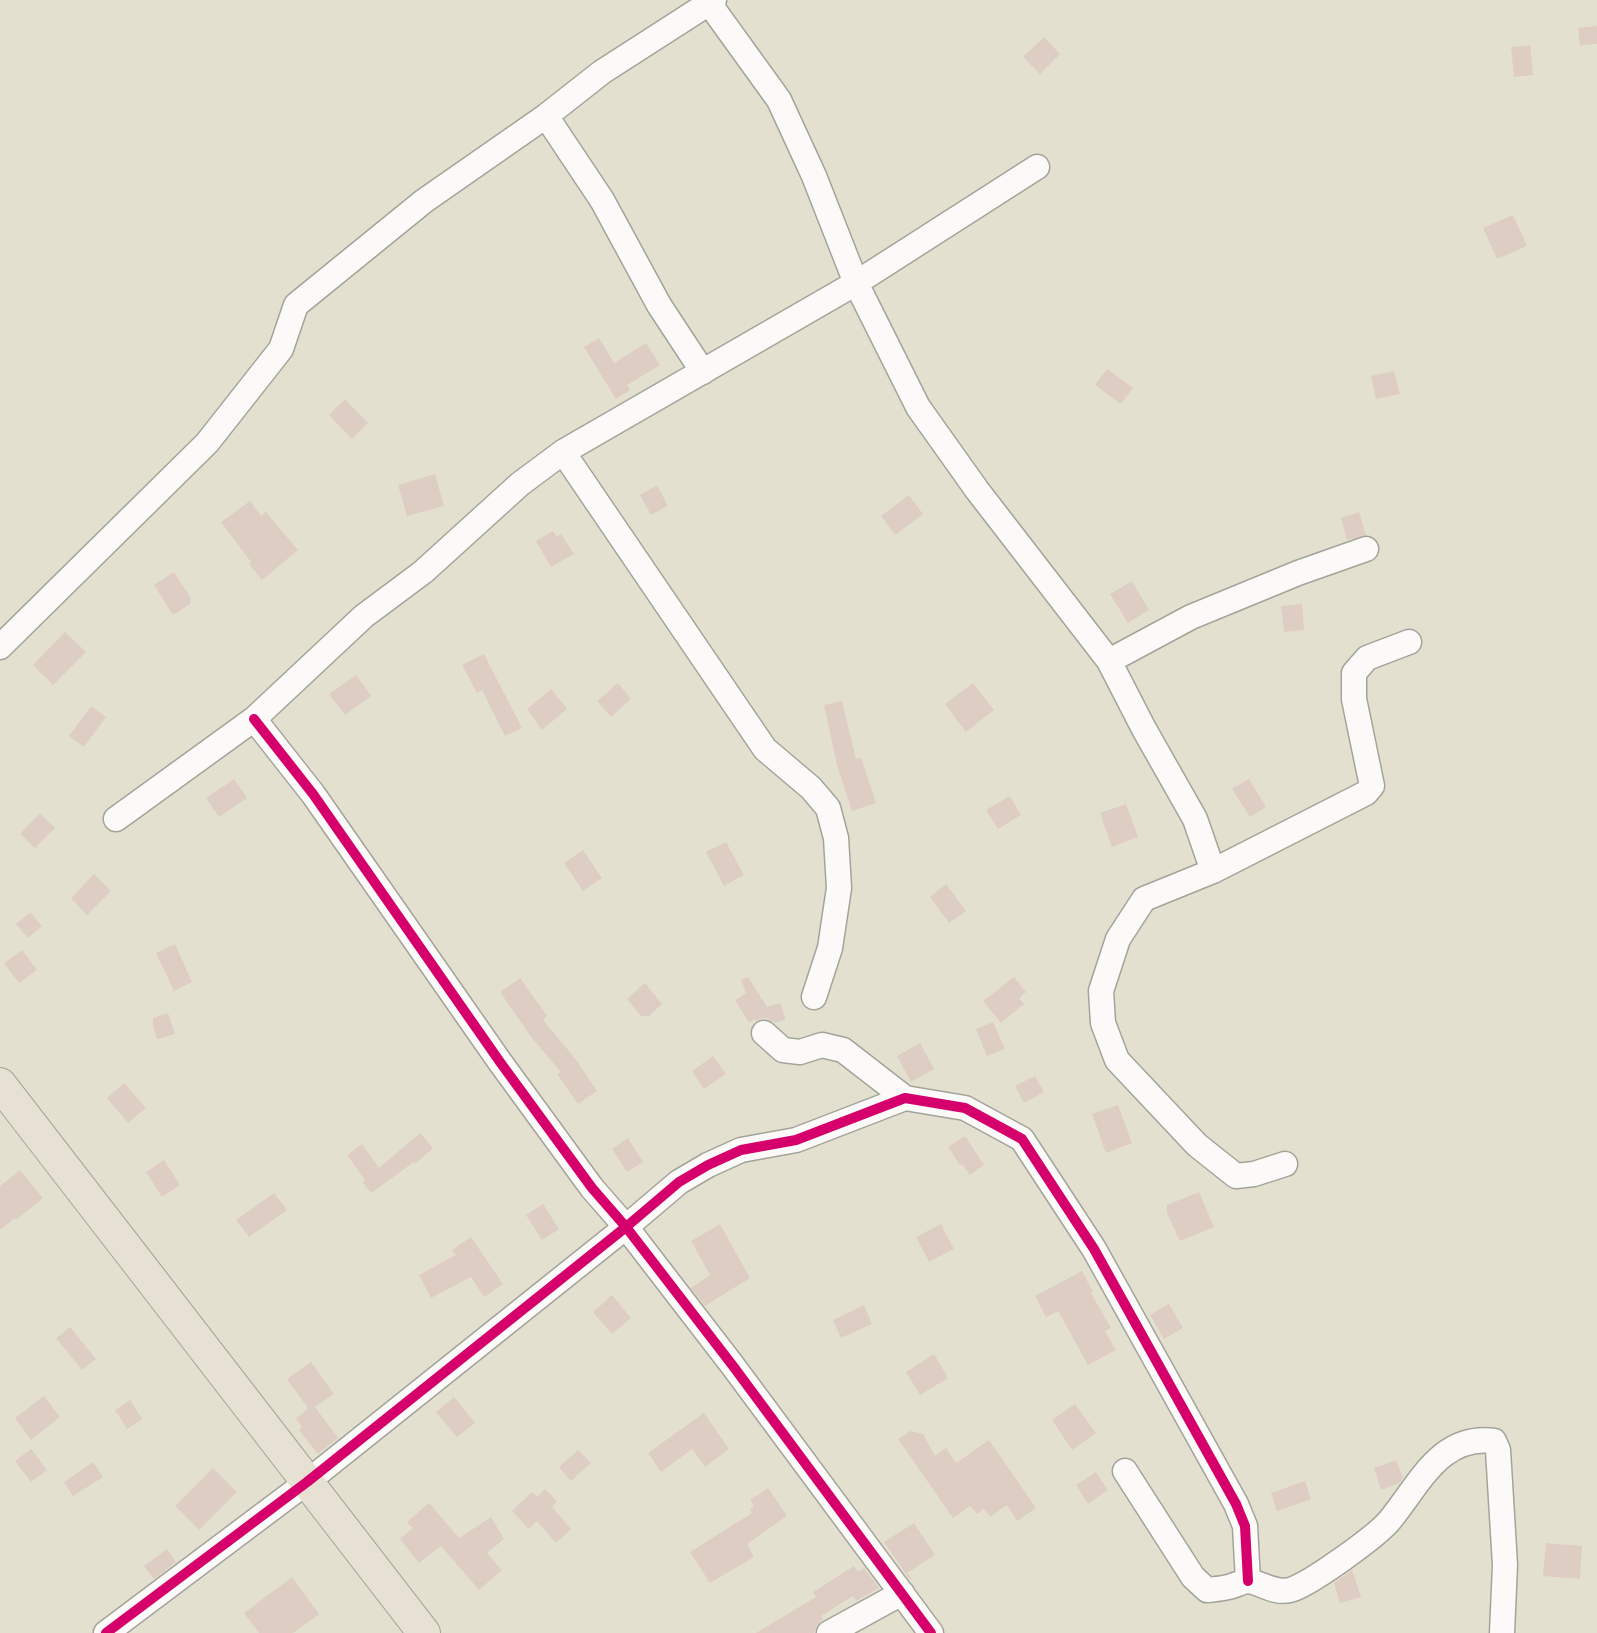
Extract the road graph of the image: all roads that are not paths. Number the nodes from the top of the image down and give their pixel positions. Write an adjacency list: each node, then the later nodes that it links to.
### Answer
1 (711, 2): 2 (street); 4 (street)
2 (546, 116): 5 (street); 9 (street)
3 (1037, 167): 4 (street)
4 (856, 283): 5 (street); 10 (street)
5 (703, 372): 6 (street)
6 (563, 452): 11 (street); 14 (street)
7 (1366, 549): 10 (street)
8 (1409, 642): 13 (street)
9 (0, 647)
10 (1109, 661): 13 (street)
11 (254, 719): 12 (street); 19 (street)
12 (116, 819)
13 (1213, 871): 18 (street)
14 (814, 997)
15 (764, 1033): 17 (street)
16 (0, 1084): 21 (main road)
17 (905, 1098): 19 (street); 22 (street)
18 (1286, 1164)
19 (626, 1227): 21 (street); 23 (street)
20 (1125, 1471): 22 (street)
21 (307, 1482): 24 (street); 25 (main road)
22 (1248, 1581): 28 (street)
23 (902, 1593): 26 (street); 27 (street)
24 (106, 1633)
25 (424, 1633)
26 (829, 1633)
27 (931, 1633)
28 (1502, 1633)

